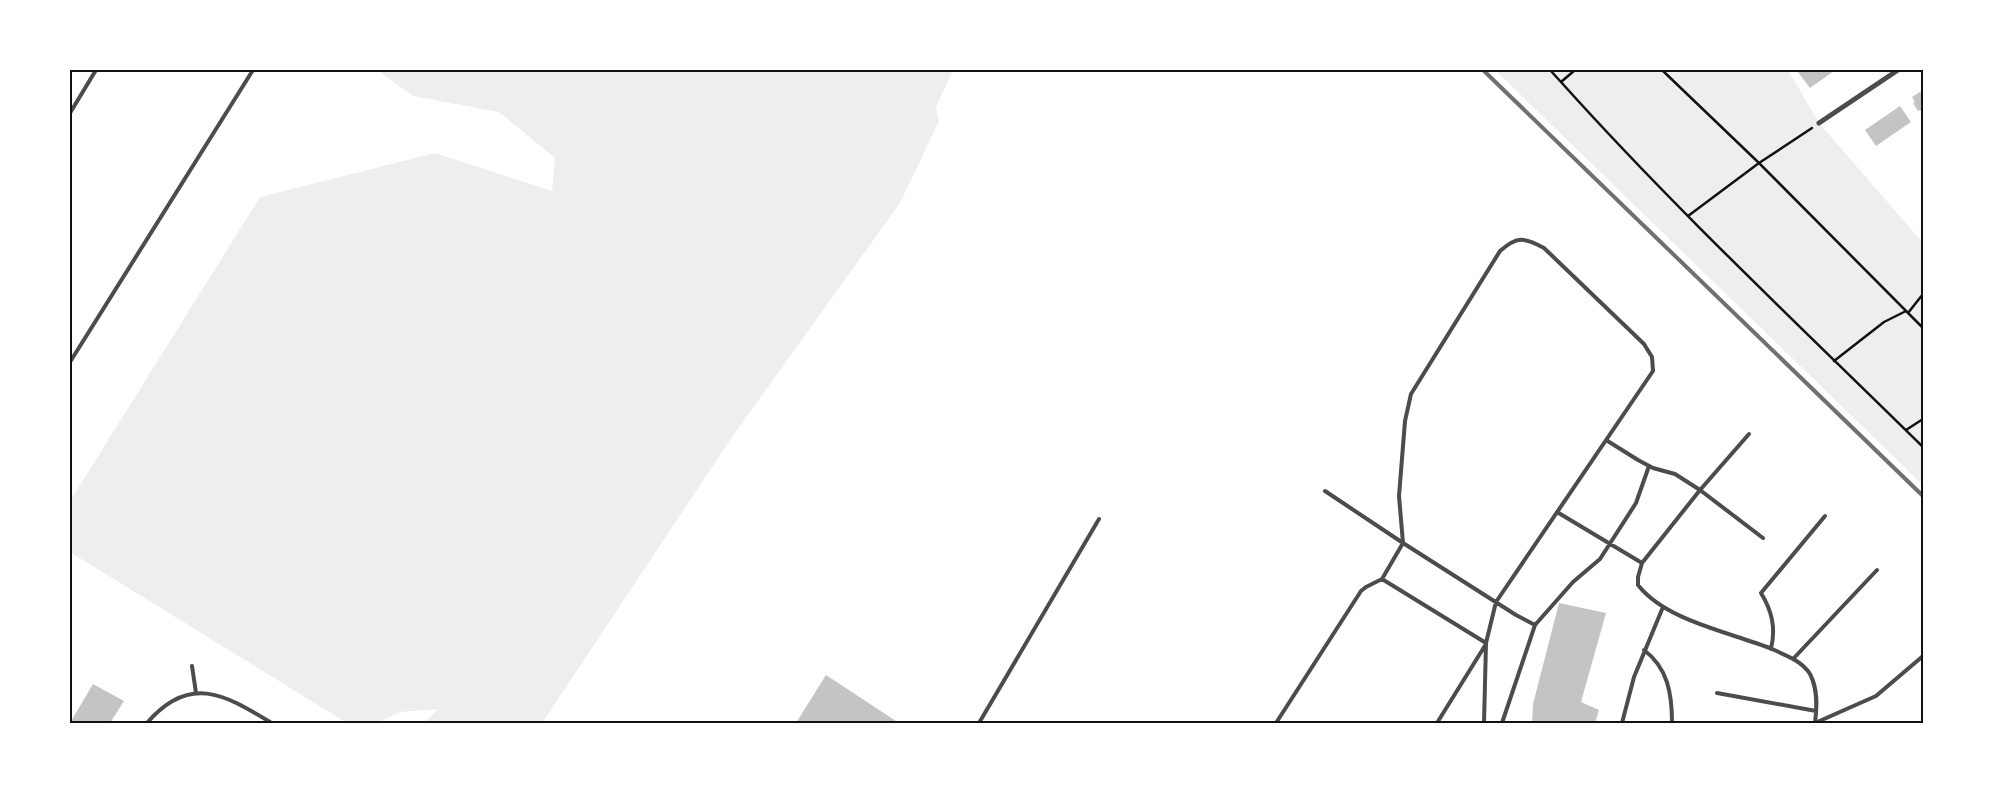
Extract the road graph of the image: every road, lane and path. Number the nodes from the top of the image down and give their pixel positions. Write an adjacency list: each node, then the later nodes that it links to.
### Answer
1 (96, 70): 8 (lane)
2 (253, 70): 16 (lane)
3 (1550, 70): 7 (path)
4 (1575, 70): 7 (path)
5 (1662, 70): 10 (path)
6 (1898, 70): 9 (street)
7 (1561, 82): 11 (path)
8 (70, 113)
9 (1819, 123): 10 (path)
10 (1759, 163): 11 (path); 13 (path)
11 (1688, 216): 15 (path)
12 (1923, 294): 13 (path)
13 (1907, 312): 14 (path); 15 (path)
14 (1923, 328)
15 (1834, 361): 18 (path)
16 (70, 362)
17 (1923, 419): 18 (path)
18 (1906, 430): 21 (path)
19 (1749, 434): 23 (lane)
20 (1606, 440): 22 (lane); 25 (lane); 29 (lane)
21 (1923, 447)
22 (1649, 466): 23 (lane); 30 (lane)
23 (1700, 490): 28 (lane); 31 (lane)
24 (1325, 491): 29 (lane)
25 (1557, 512): 30 (lane); 34 (lane)
26 (1825, 516): 38 (lane)
27 (1099, 519): 48 (lane)
28 (1763, 538)
29 (1403, 543): 33 (lane); 34 (lane)
30 (1611, 544): 31 (lane); 36 (lane)
31 (1642, 563): 35 (lane)
32 (1877, 570): 41 (lane)
33 (1382, 579): 37 (lane); 49 (lane)
34 (1496, 602): 36 (lane); 37 (lane)
35 (1662, 607): 38 (lane); 39 (lane)
36 (1535, 625): 52 (lane)
37 (1486, 643): 50 (lane); 51 (lane)
38 (1771, 649): 41 (lane)
39 (1644, 650): 53 (lane); 54 (lane)
40 (1923, 656): 55 (lane)
41 (1793, 659): 45 (lane)
42 (192, 666): 43 (lane)
43 (196, 693): 46 (lane); 47 (lane)
44 (1717, 693): 45 (lane)
45 (1816, 711): 55 (lane)
46 (270, 722)
47 (147, 723)
48 (979, 723)
49 (1276, 723)
50 (1436, 723)
51 (1484, 723)
52 (1502, 723)
53 (1622, 723)
54 (1672, 723)
55 (1815, 723)

